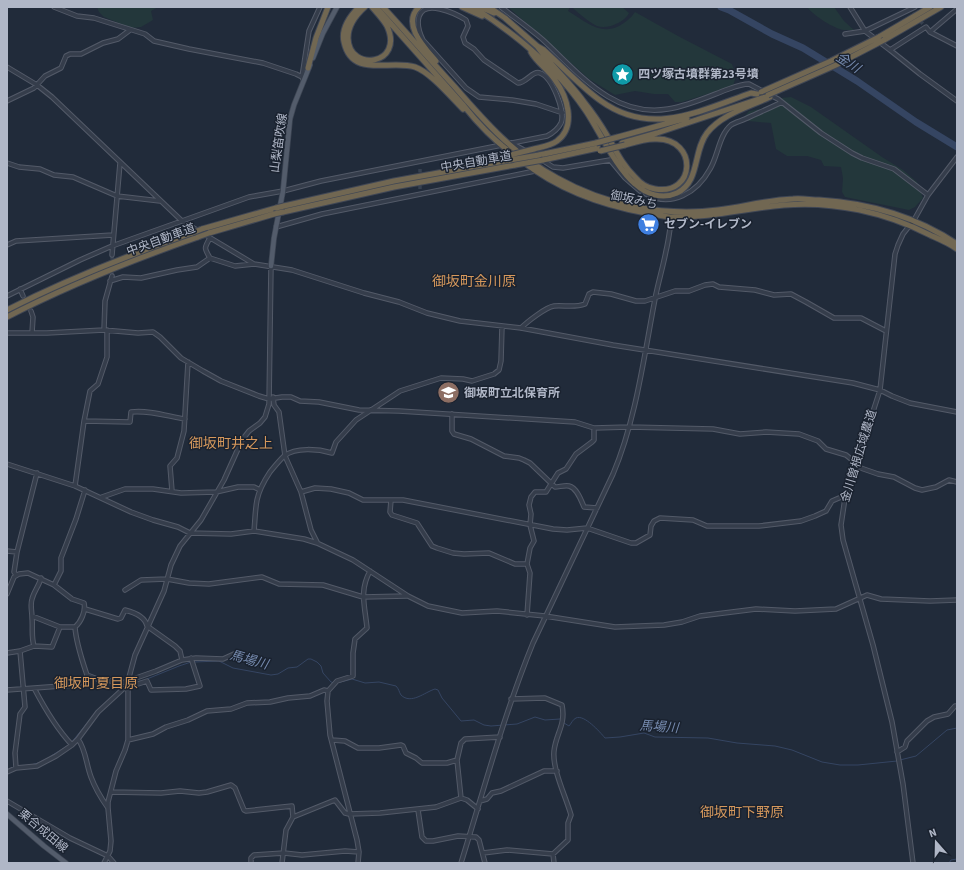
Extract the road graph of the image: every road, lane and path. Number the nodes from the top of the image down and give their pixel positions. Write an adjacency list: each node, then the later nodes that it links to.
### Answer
1 (54, 7): 18 (street)
2 (320, 7): 36 (street)
3 (328, 7): 35 (highway)
4 (337, 7): 35 (main road, 山梨笛吹線)
5 (365, 7): 19 (highway)
6 (372, 7): 19 (highway)
7 (376, 7): 45 (highway, 御坂みち)
8 (383, 7): 44 (highway, 御坂みち)
9 (419, 7): 29 (highway)
10 (473, 7): 23 (highway)
11 (480, 7): 24 (highway)
12 (489, 7): 24 (highway)
13 (501, 7): 42 (street)
14 (850, 7): 26 (street)
15 (915, 7): 26 (street)
16 (930, 7): 38 (highway, 中央自動車道, bridge)
17 (941, 7): 39 (highway, bridge)
18 (61, 8): 25 (street)
19 (359, 9): 45 (highway)
20 (464, 9): 22 (street); 23 (highway)
21 (957, 9): 27 (street)
22 (462, 18): 29 (street); 43 (street)
23 (489, 18): 33 (highway)
24 (505, 18): 30 (highway)
25 (130, 30): 36 (street); 37 (street)
26 (865, 31): 28 (street); 32 (street)
27 (930, 32): 31 (street); 32 (street)
28 (845, 34)
29 (423, 42): 43 (street); 44 (highway)
30 (537, 46): 38 (highway); 47 (highway)
31 (957, 46)
32 (890, 50): 41 (street)
33 (531, 51): 39 (highway); 51 (highway, bridge)
34 (7, 67): 37 (street)
35 (308, 68): 36 (main road, 山梨笛吹線)
36 (303, 78): 58 (main road, 山梨笛吹線)
37 (37, 85): 40 (street); 54 (street)
38 (759, 93): 49 (highway, 中央自動車道, bridge)
39 (769, 96): 47 (highway, 中央自動車道)
40 (7, 101)
41 (957, 101)
42 (782, 102): 46 (street); 60 (street)
43 (562, 113): 46 (street)
44 (479, 116): 46 (highway, 御坂みち)
45 (473, 117): 48 (highway, 御坂みち)
46 (509, 143): 48 (street); 63 (highway, 御坂みち)
47 (623, 144): 49 (highway, 中央自動車道, bridge)
48 (501, 145): 52 (street); 56 (highway, 御坂みち)
49 (541, 157): 51 (highway, 中央自動車道, bridge); 68 (highway, 中央自動車道, bridge)
50 (957, 157): 60 (street, 金川曽根広域農道)
51 (508, 158): 83 (highway, 中央自動車道, bridge)
52 (420, 162): 55 (street); 58 (street)
53 (7, 163): 61 (street)
54 (120, 163): 61 (street); 62 (street)
55 (420, 168)
56 (535, 171): 59 (street); 63 (highway, 御坂みち)
57 (420, 189): 59 (street)
58 (282, 191): 64 (street); 66 (main road, 山梨笛吹線)
59 (420, 194): 66 (street)
60 (928, 195): 65 (street, 金川曽根広域農道)
61 (117, 196): 62 (street); 67 (street)
62 (160, 201): 64 (street)
63 (672, 215): 65 (highway, 御坂みち); 82 (street)
64 (182, 221): 68 (street); 71 (street)
65 (912, 222): 69 (highway, 御坂みち); 72 (highway, 御坂みち); 89 (street, 金川曽根広域農道)
66 (276, 227): 76 (main road, 山梨笛吹線)
67 (113, 235): 70 (street); 71 (street)
68 (209, 236): 74 (street); 75 (street); 85 (highway, 中央自動車道, bridge)
69 (957, 244)
70 (7, 245)
71 (112, 246): 73 (street); 79 (street)
72 (957, 249)
73 (112, 255)
74 (210, 258): 75 (street); 78 (street)
75 (254, 264): 76 (street)
76 (271, 266): 86 (street); 95 (street)
77 (112, 276): 78 (street)
78 (110, 281): 88 (street)
79 (20, 289): 80 (street); 81 (street)
80 (7, 296)
81 (23, 296)
82 (655, 298): 87 (street); 89 (street); 92 (street)
83 (7, 310)
84 (31, 311): 91 (street)
85 (7, 317)
86 (502, 326): 87 (street); 96 (street)
87 (521, 328): 92 (street)
88 (106, 330): 91 (street); 93 (street); 100 (street)
89 (886, 331): 94 (street, 金川曽根広域農道)
90 (7, 333): 91 (street)
91 (32, 333)
92 (646, 350): 94 (street); 101 (street)
93 (188, 362): 95 (street); 99 (street)
94 (880, 390): 97 (street); 105 (street, 金川曽根広域農道)
95 (271, 398): 96 (street); 103 (street); 113 (street)
96 (371, 410): 98 (street); 103 (street)
97 (957, 412)
98 (452, 414): 102 (street); 108 (street)
99 (185, 419): 100 (street); 112 (street)
100 (84, 421): 109 (street)
101 (629, 427): 102 (street); 105 (street); 118 (street)
102 (594, 428): 108 (street)
103 (285, 456): 111 (street); 114 (street)
104 (7, 464): 106 (street)
105 (856, 465): 107 (street); 115 (street, 金川曽根広域農道)
106 (37, 473): 109 (street); 125 (street)
107 (957, 482)
108 (551, 483): 118 (street); 119 (street)
109 (75, 486): 110 (street)
110 (85, 490): 116 (street); 131 (street)
111 (260, 490): 113 (street); 121 (street)
112 (172, 491): 113 (street); 116 (street)
113 (216, 492): 122 (street)
114 (301, 492): 117 (street); 123 (street)
115 (846, 495): 120 (street); 136 (street, 金川曽根広域農道)
116 (102, 497): 122 (street)
117 (390, 500): 119 (street); 126 (street)
118 (597, 508): 120 (street)
119 (530, 525): 120 (street); 126 (street)
120 (587, 528): 141 (street)
121 (254, 531): 122 (street); 123 (street)
122 (190, 533): 130 (street)
123 (317, 542): 127 (street)
124 (7, 551): 125 (street)
125 (17, 552): 128 (street)
126 (527, 564): 139 (street)
127 (370, 571): 134 (street); 135 (street)
128 (16, 575): 129 (street); 133 (street)
129 (41, 578): 131 (street); 140 (street)
130 (168, 579): 132 (street); 135 (street); 143 (street)
131 (54, 585): 138 (street)
132 (125, 590)
133 (7, 594)
134 (408, 596): 135 (street); 139 (street)
135 (363, 597): 156 (street)
136 (859, 598): 137 (street); 141 (street); 164 (street, 金川曽根広域農道)
137 (957, 600)
138 (84, 609): 143 (street); 144 (street)
139 (527, 614): 141 (street)
140 (32, 616): 142 (street); 145 (street)
141 (545, 616): 157 (street)
142 (60, 626): 144 (street); 145 (street)
143 (147, 626): 149 (street); 152 (street)
144 (75, 627): 151 (street)
145 (34, 646): 146 (street)
146 (20, 651): 147 (street); 154 (street)
147 (7, 653)
148 (234, 654): 150 (street)
149 (182, 660): 150 (street); 152 (street)
150 (192, 660): 152 (street)
151 (87, 675): 152 (street); 153 (street)
152 (129, 684): 160 (street); 161 (street)
153 (34, 688): 154 (street); 163 (street)
154 (23, 689): 155 (street); 166 (street)
155 (7, 690)
156 (328, 691): 161 (street); 162 (street)
157 (512, 699): 159 (street); 167 (street)
158 (957, 706): 164 (street)
159 (500, 737): 165 (street); 172 (street)
160 (78, 739): 163 (street); 173 (street)
161 (128, 740): 169 (street)
162 (332, 740): 165 (street); 177 (street)
163 (71, 744): 166 (street)
164 (897, 752): 194 (street, 金川曽根広域農道)
165 (457, 760): 170 (street)
166 (16, 767): 168 (street)
167 (557, 771): 172 (street); 183 (street)
168 (7, 772)
169 (111, 792): 173 (street); 178 (street)
170 (460, 798): 174 (street); 175 (street)
171 (7, 801): 184 (street)
172 (480, 801): 174 (street)
173 (108, 808): 184 (street)
174 (478, 809): 179 (street)
175 (418, 810): 177 (street); 179 (street)
176 (7, 814): 185 (main road, 栗合成田線)
177 (349, 814): 178 (street); 180 (street)
178 (293, 817): 181 (street)
179 (470, 836): 182 (street); 191 (street)
180 (359, 852): 181 (street); 190 (street)
181 (284, 853): 188 (street); 189 (street)
182 (483, 853): 183 (street); 192 (street)
183 (553, 854): 193 (street)
184 (108, 856): 186 (street); 187 (street)
185 (66, 863)
186 (104, 863)
187 (114, 863)
188 (251, 863)
189 (282, 863)
190 (358, 863)
191 (461, 863)
192 (485, 863)
193 (554, 863)
194 (913, 863)

